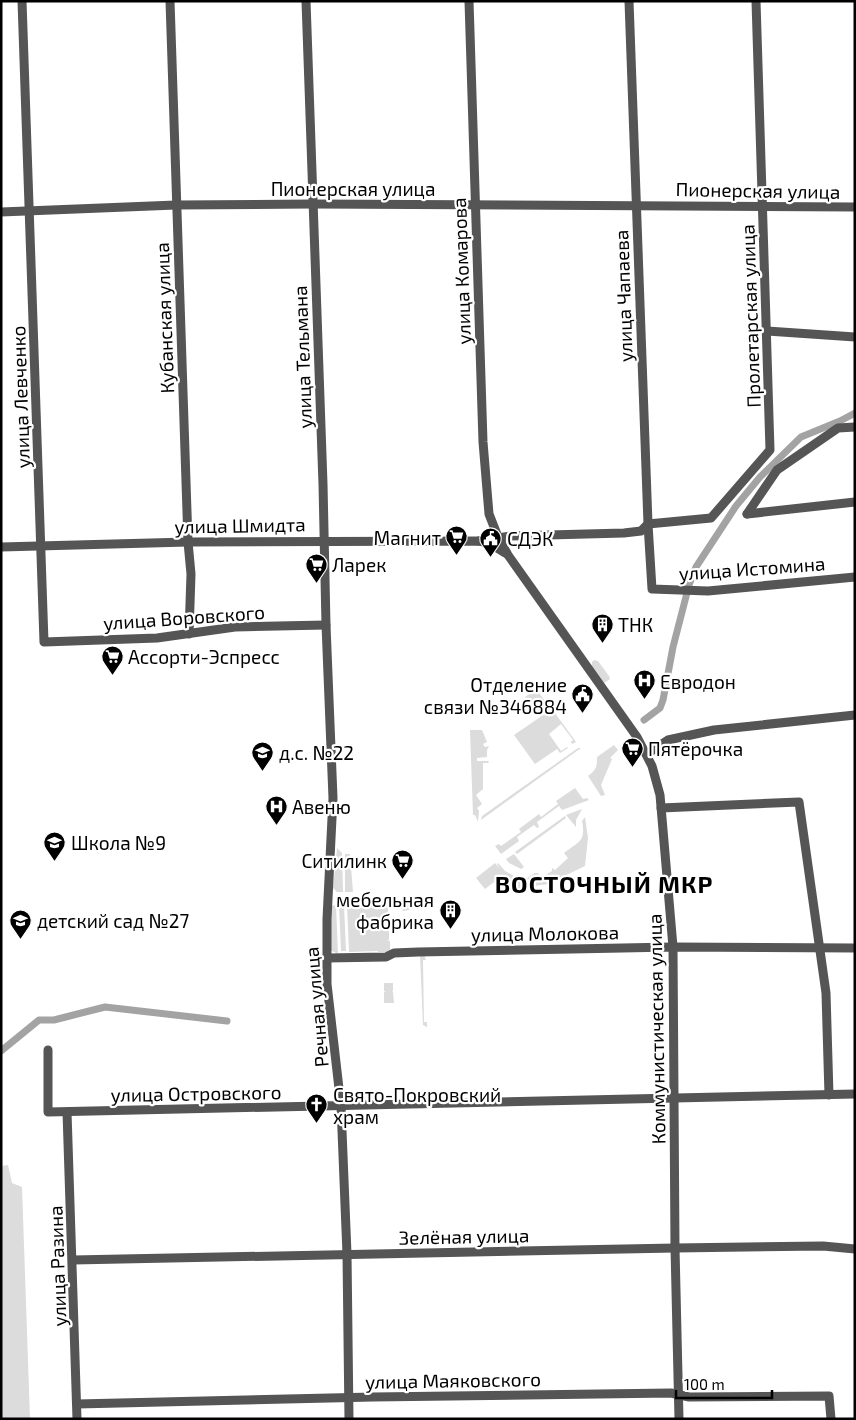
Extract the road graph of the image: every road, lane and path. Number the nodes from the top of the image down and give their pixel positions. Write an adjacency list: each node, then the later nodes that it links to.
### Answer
1 (22, 1): 13 (street, улица Левченко)
2 (170, 1): 10 (street, Кубанская улица)
3 (306, 1): 7 (street, улица Тельмана)
4 (469, 1): 8 (street, улица Комарова)
5 (629, 1): 9 (street, улица Чапаева)
6 (756, 1): 11 (street, Пролетарская улица)
7 (313, 204): 8 (street, Пионерская улица); 10 (street, Пионерская улица); 22 (street, улица Тельмана)
8 (475, 204): 9 (street, Пионерская улица); 21 (street, улица Комарова)
9 (636, 204): 11 (street, Пионерская улица); 20 (street, улица Чапаева)
10 (176, 205): 13 (street, Пионерская улица); 24 (street, Кубанская улица)
11 (763, 206): 12 (street, Пионерская улица); 15 (street, Пролетарская улица)
12 (855, 207)
13 (29, 210): 14 (street, Пионерская улица); 25 (street, улица Левченко)
14 (1, 212)
15 (767, 331): 16 (street); 18 (street, Пролетарская улица)
16 (855, 337)
17 (855, 427): 19 (street)
18 (770, 450): 20 (street, улица Шмидта)
19 (855, 502)
20 (648, 524): 21 (street, улица Шмидта); 29 (street, улица Чапаева)
21 (498, 537): 23 (street, улица Шмидта); 27 (street, Коммунистическая улица)
22 (324, 541): 23 (street, улица Шмидта); 24 (street, улица Шмидта); 30 (street, улица Тельмана)
23 (479, 541): 27 (street, улица Шмидта)
24 (188, 542): 25 (street, улица Шмидта); 31 (street, Кубанская улица)
25 (42, 546): 26 (street, улица Шмидта); 32 (street, улица Левченко)
26 (1, 547)
27 (508, 555): 35 (street, Коммунистическая улица)
28 (855, 577): 29 (street, улица Истомина)
29 (652, 589)
30 (326, 625): 31 (street, улица Воровского); 33 (street, улица Тельмана)
31 (189, 634): 32 (street, улица Воровского)
32 (44, 642)
33 (329, 712): 40 (street, Речная улица)
34 (855, 715): 35 (street)
35 (647, 754): 36 (street, Коммунистическая улица)
36 (661, 808): 37 (street, Коммунистическая улица); 38 (street)
37 (673, 946): 38 (street, улица Молокова); 40 (street, улица Молокова); 44 (street, Коммунистическая улица)
38 (819, 948): 39 (street, улица Молокова); 43 (street)
39 (855, 948)
40 (326, 958): 45 (street, Речная улица)
41 (48, 1050): 46 (street, улица Островского)
42 (855, 1094): 43 (street, улица Островского)
43 (828, 1095): 44 (street, улица Островского)
44 (674, 1097): 45 (street, улица Островского); 47 (street, Коммунистическая улица)
45 (341, 1106): 46 (street, улица Островского); 49 (street, Речная улица)
46 (67, 1112): 50 (street, улица Разина)
47 (675, 1248): 48 (street, Зелёная улица); 49 (street, Зелёная улица); 51 (street, Коммунистическая улица)
48 (855, 1249)
49 (347, 1254): 50 (street, Зелёная улица); 52 (street, Речная улица)
50 (73, 1260): 53 (street, улица Разина)
51 (679, 1396): 52 (street, улица Маяковского); 56 (street, Коммунистическая улица); 57 (street, улица Маяковского)
52 (349, 1399): 53 (street, улица Маяковского); 55 (street, Речная улица)
53 (77, 1404): 54 (street, улица Разина)
54 (78, 1419)
55 (349, 1419)
56 (679, 1419)
57 (831, 1419)

